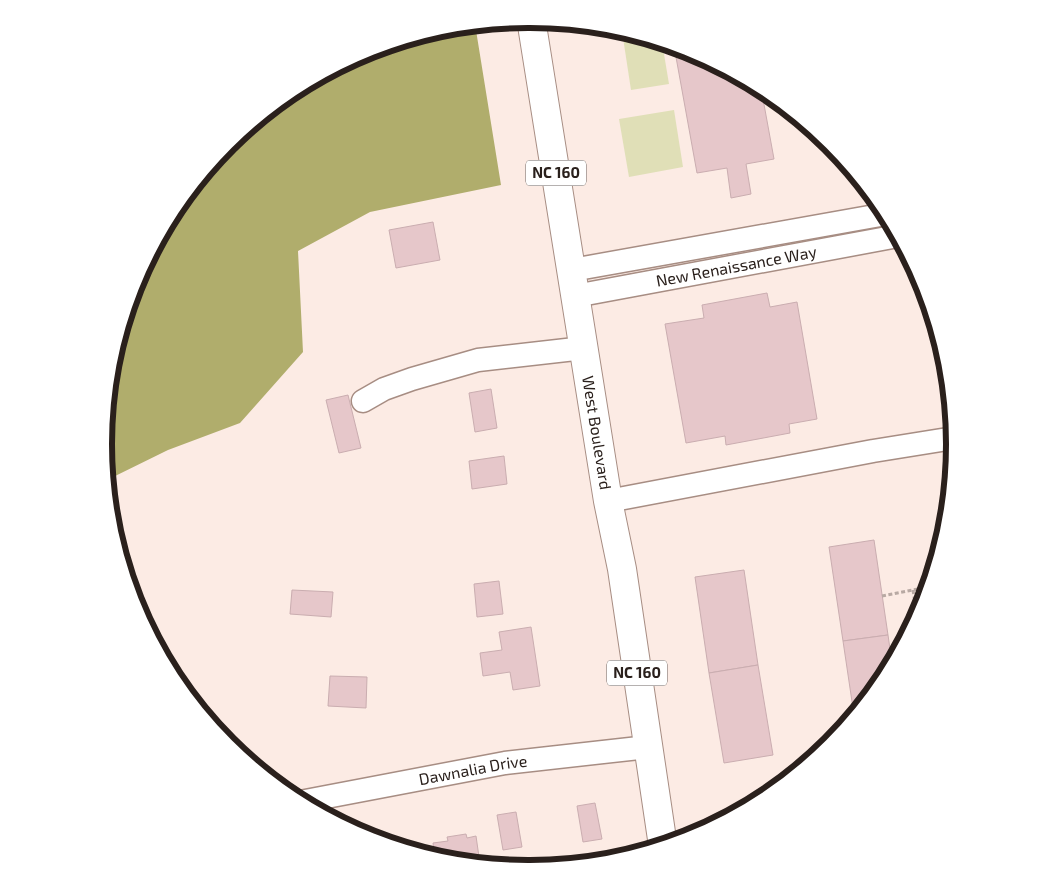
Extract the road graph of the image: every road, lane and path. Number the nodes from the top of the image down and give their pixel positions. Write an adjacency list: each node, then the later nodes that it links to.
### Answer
1 (532, 28): 4 (main road, West Boulevard / NC 160)
2 (877, 216): 4 (street, New Renaissance Way)
3 (891, 237): 4 (street, New Renaissance Way)
4 (574, 283): 5 (main road, West Boulevard / NC 160)
5 (584, 348): 6 (street); 8 (main road, West Boulevard / NC 160)
6 (363, 401)
7 (946, 439): 8 (street)
8 (608, 501): 13 (main road, West Boulevard / NC 160)
9 (919, 589): 10 (path)
10 (914, 590): 11 (path); 12 (path)
11 (882, 596)
12 (915, 599)
13 (648, 747): 14 (street, Dawnalia Drive); 15 (main road, West Boulevard / NC 160)
14 (313, 800)
15 (662, 838)

